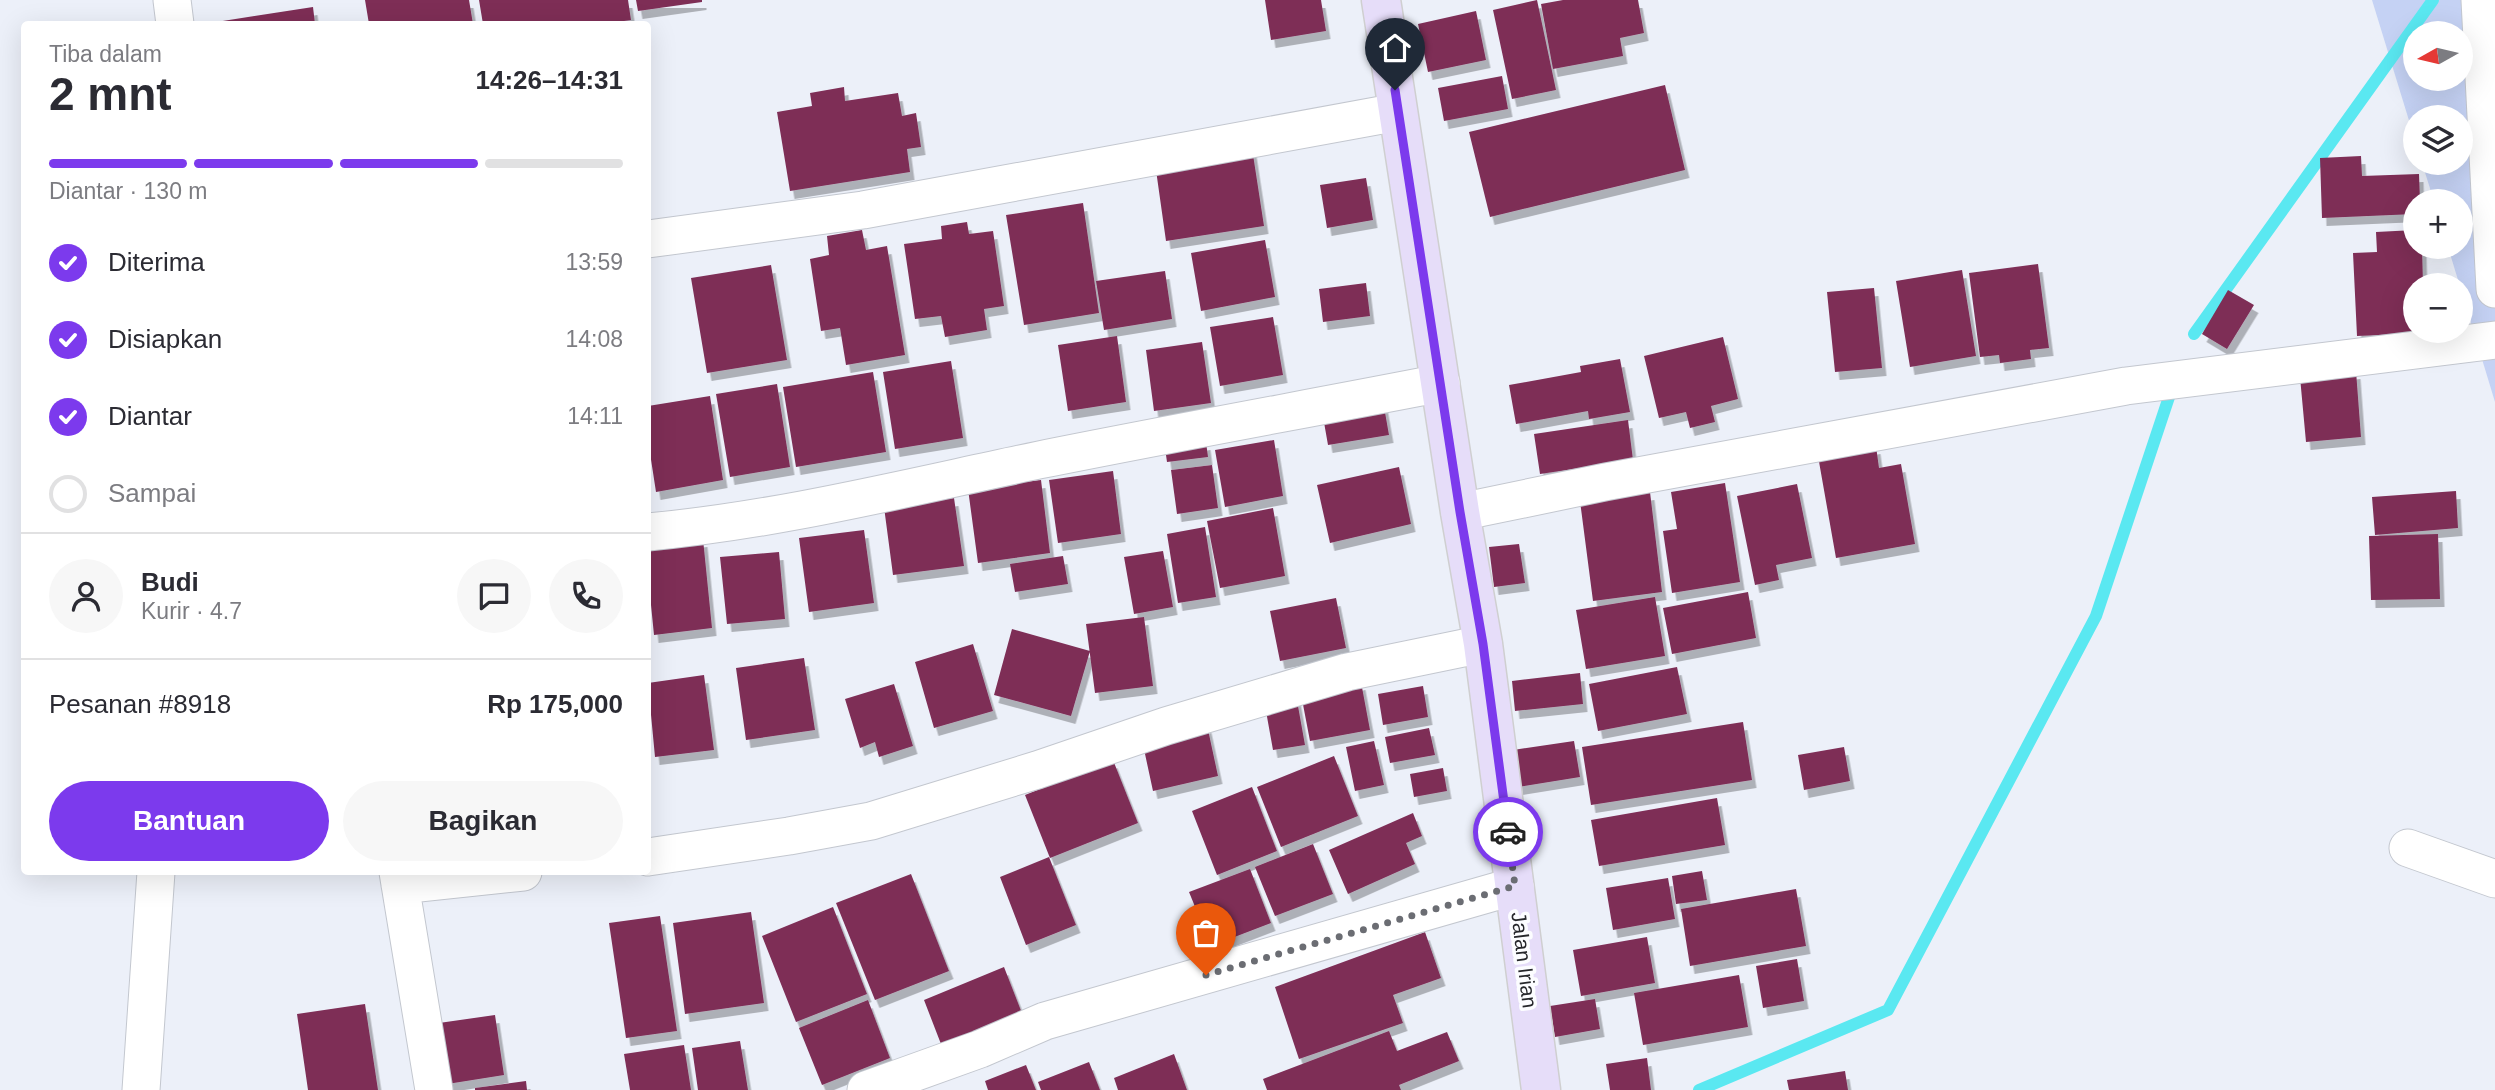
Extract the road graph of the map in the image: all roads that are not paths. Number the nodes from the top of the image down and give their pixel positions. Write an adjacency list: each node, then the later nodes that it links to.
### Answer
1 (172, 0): 4 (street)
2 (1381, 0): 5 (main road, Jalan Irian)
3 (2480, 0): 7 (street)
4 (175, 21)
5 (1398, 112): 6 (street); 9 (main road, Jalan Irian)
6 (651, 239)
7 (2495, 289)
8 (2495, 340): 10 (street)
9 (1441, 383): 10 (main road, Jalan Irian); 11 (street)
10 (1460, 512): 12 (main road, Jalan Irian)
11 (651, 532)
12 (1483, 644): 14 (street); 19 (main road, Jalan Irian)
13 (2407, 848): 18 (street)
14 (651, 857)
15 (156, 875): 20 (street)
16 (461, 875): 17 (street)
17 (399, 878): 21 (street)
18 (2495, 879)
19 (1515, 886): 22 (street); 23 (main road, Jalan Irian)
20 (141, 1090)
21 (434, 1090)
22 (866, 1090)
23 (1541, 1090)

